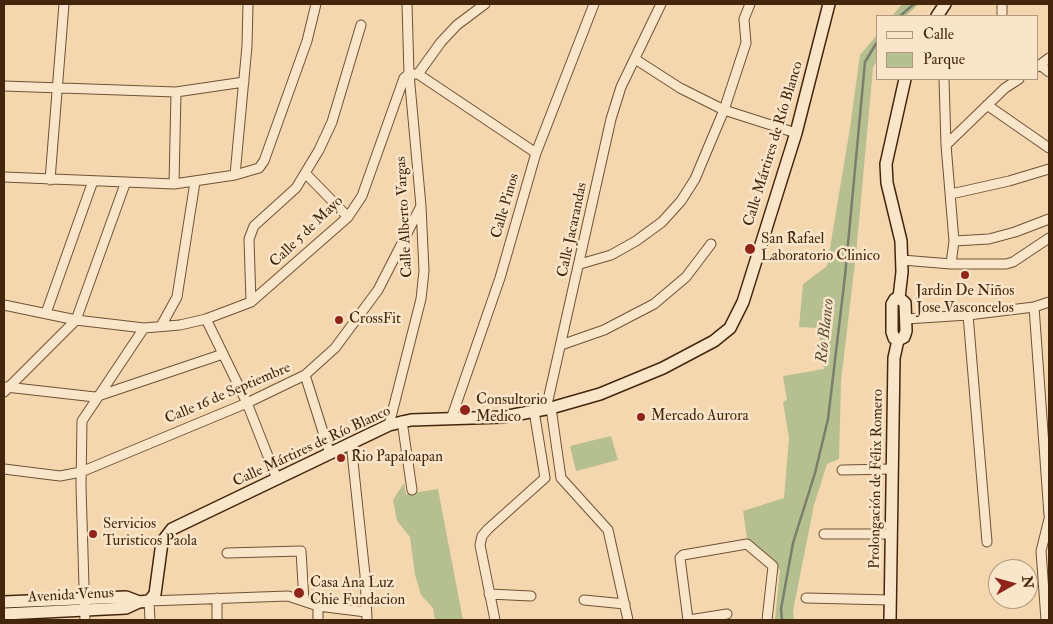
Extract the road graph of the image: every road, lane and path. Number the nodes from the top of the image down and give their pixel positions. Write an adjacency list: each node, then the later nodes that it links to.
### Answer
1 (64, 4): 23 (street)
2 (248, 4): 20 (street)
3 (316, 4): 33 (street)
4 (407, 4): 17 (street, Calle Alberto Vargas)
5 (485, 4): 17 (street, Calle 5 de Mayo)
6 (594, 4): 30 (street, Calle Pinos)
7 (661, 4): 14 (street, Calle Jacarandas)
8 (750, 4): 26 (street)
9 (830, 4): 27 (main road, Calle Mártires de Río Blanco)
10 (946, 4): 11 (main road)
11 (938, 15)
12 (361, 25): 32 (street)
13 (1049, 58): 15 (street)
14 (635, 59): 26 (street); 48 (street, Calle Jacarandas)
15 (1038, 66): 16 (street)
16 (1049, 72)
17 (414, 74): 30 (street); 41 (street, Calle Alberto Vargas); 42 (street, Calle 5 de Mayo)
18 (905, 80): 47 (main road)
19 (944, 80): 28 (street)
20 (244, 82): 24 (street); 33 (street)
21 (1005, 83): 25 (street)
22 (4, 86): 23 (street)
23 (56, 89): 24 (street); 35 (street)
24 (176, 92): 39 (street)
25 (987, 105): 28 (street); 29 (street)
26 (724, 110): 27 (street); 48 (street)
27 (796, 133): 69 (main road, Calle Mártires de Río Blanco)
28 (946, 145): 40 (street)
29 (1049, 148)
30 (536, 153): 71 (street, Calle Pinos)
31 (1049, 169): 40 (street)
32 (306, 174): 42 (street); 51 (street)
33 (235, 176): 37 (street)
34 (4, 177): 35 (street)
35 (50, 180): 36 (street)
36 (92, 181): 38 (street); 55 (street)
37 (195, 182): 39 (street); 60 (street)
38 (125, 184): 39 (street); 59 (street)
39 (174, 184)
40 (951, 194): 45 (street)
41 (422, 206): 65 (street, Calle 16 de Septiembre); 73 (street, Calle Alberto Vargas)
42 (348, 217): 51 (street, Calle 5 de Mayo)
43 (1049, 219): 45 (street)
44 (1049, 238): 49 (street)
45 (954, 241): 49 (street)
46 (711, 244): 63 (street)
47 (902, 260): 49 (street); 50 (main road)
48 (580, 264): 63 (street, Calle Jacarandas)
49 (951, 264)
50 (899, 298): 58 (main road); 62 (main road)
51 (251, 302): 57 (street, Calle 5 de Mayo)
52 (1049, 302): 54 (street)
53 (4, 305): 55 (street, Calle 5 de Mayo)
54 (1034, 307): 56 (street); 82 (street)
55 (46, 313): 59 (street, Calle 5 de Mayo)
56 (968, 315): 58 (street); 86 (street)
57 (206, 319): 60 (street, Calle 5 de Mayo); 64 (street)
58 (906, 319): 62 (main road)
59 (76, 320): 61 (street, Calle 5 de Mayo); 66 (street)
60 (161, 326): 61 (street, Calle 5 de Mayo)
61 (144, 328): 67 (street)
62 (898, 340): 77 (main road, Prolongación de Félix Romero)
63 (561, 345): 69 (street, Calle Jacarandas)
64 (224, 354): 67 (street); 68 (street)
65 (305, 376): 68 (street, Calle 16 de Septiembre); 75 (street)
66 (5, 388): 67 (street)
67 (95, 397): 79 (street)
68 (247, 403): 79 (street, Calle 16 de Septiembre); 80 (street)
69 (548, 409): 70 (main road, Calle Mártires de Río Blanco); 97 (street)
70 (534, 411): 71 (main road, Calle Mártires de Río Blanco); 88 (street)
71 (451, 419): 72 (main road, Calle Mártires de Río Blanco)
72 (402, 421): 73 (main road, Calle Mártires de Río Blanco); 81 (street)
73 (389, 425): 74 (main road, Calle Mártires de Río Blanco)
74 (351, 444): 75 (main road, Calle Mártires de Río Blanco); 102 (street)
75 (330, 454): 80 (main road, Calle Mártires de Río Blanco)
76 (4, 469): 79 (street, Calle 16 de Septiembre)
77 (892, 469): 78 (street); 84 (main road, Prolongación de Félix Romero)
78 (842, 470)
79 (81, 472): 99 (street)
80 (277, 479): 94 (main road, Calle Mártires de Río Blanco)
81 (412, 490)
82 (1049, 517): 85 (street)
83 (824, 534): 84 (street)
84 (891, 534): 93 (main road, Prolongación de Félix Romero)
85 (1048, 536): 111 (street)
86 (987, 542)
87 (227, 553): 95 (street)
88 (489, 594): 89 (street); 106 (street)
89 (531, 596)
90 (217, 598): 94 (street); 95 (street); 104 (street)
91 (806, 598): 93 (street)
92 (584, 600): 97 (street)
93 (890, 600): 110 (main road, Prolongación de Félix Romero)
94 (144, 601): 99 (main road, Avenida Venus); 103 (street)
95 (304, 601): 98 (street)
96 (4, 602): 99 (main road, Avenida Venus)
97 (625, 604): 107 (street)
98 (318, 606): 102 (street); 105 (street)
99 (84, 610): 100 (main road, Avenida Venus)
100 (4, 614)
101 (727, 614): 108 (street)
102 (366, 616)
103 (150, 620)
104 (217, 620)
105 (318, 620)
106 (496, 620)
107 (628, 620)
108 (688, 620): 109 (street)
109 (767, 620)
110 (890, 620)
111 (1046, 620)

